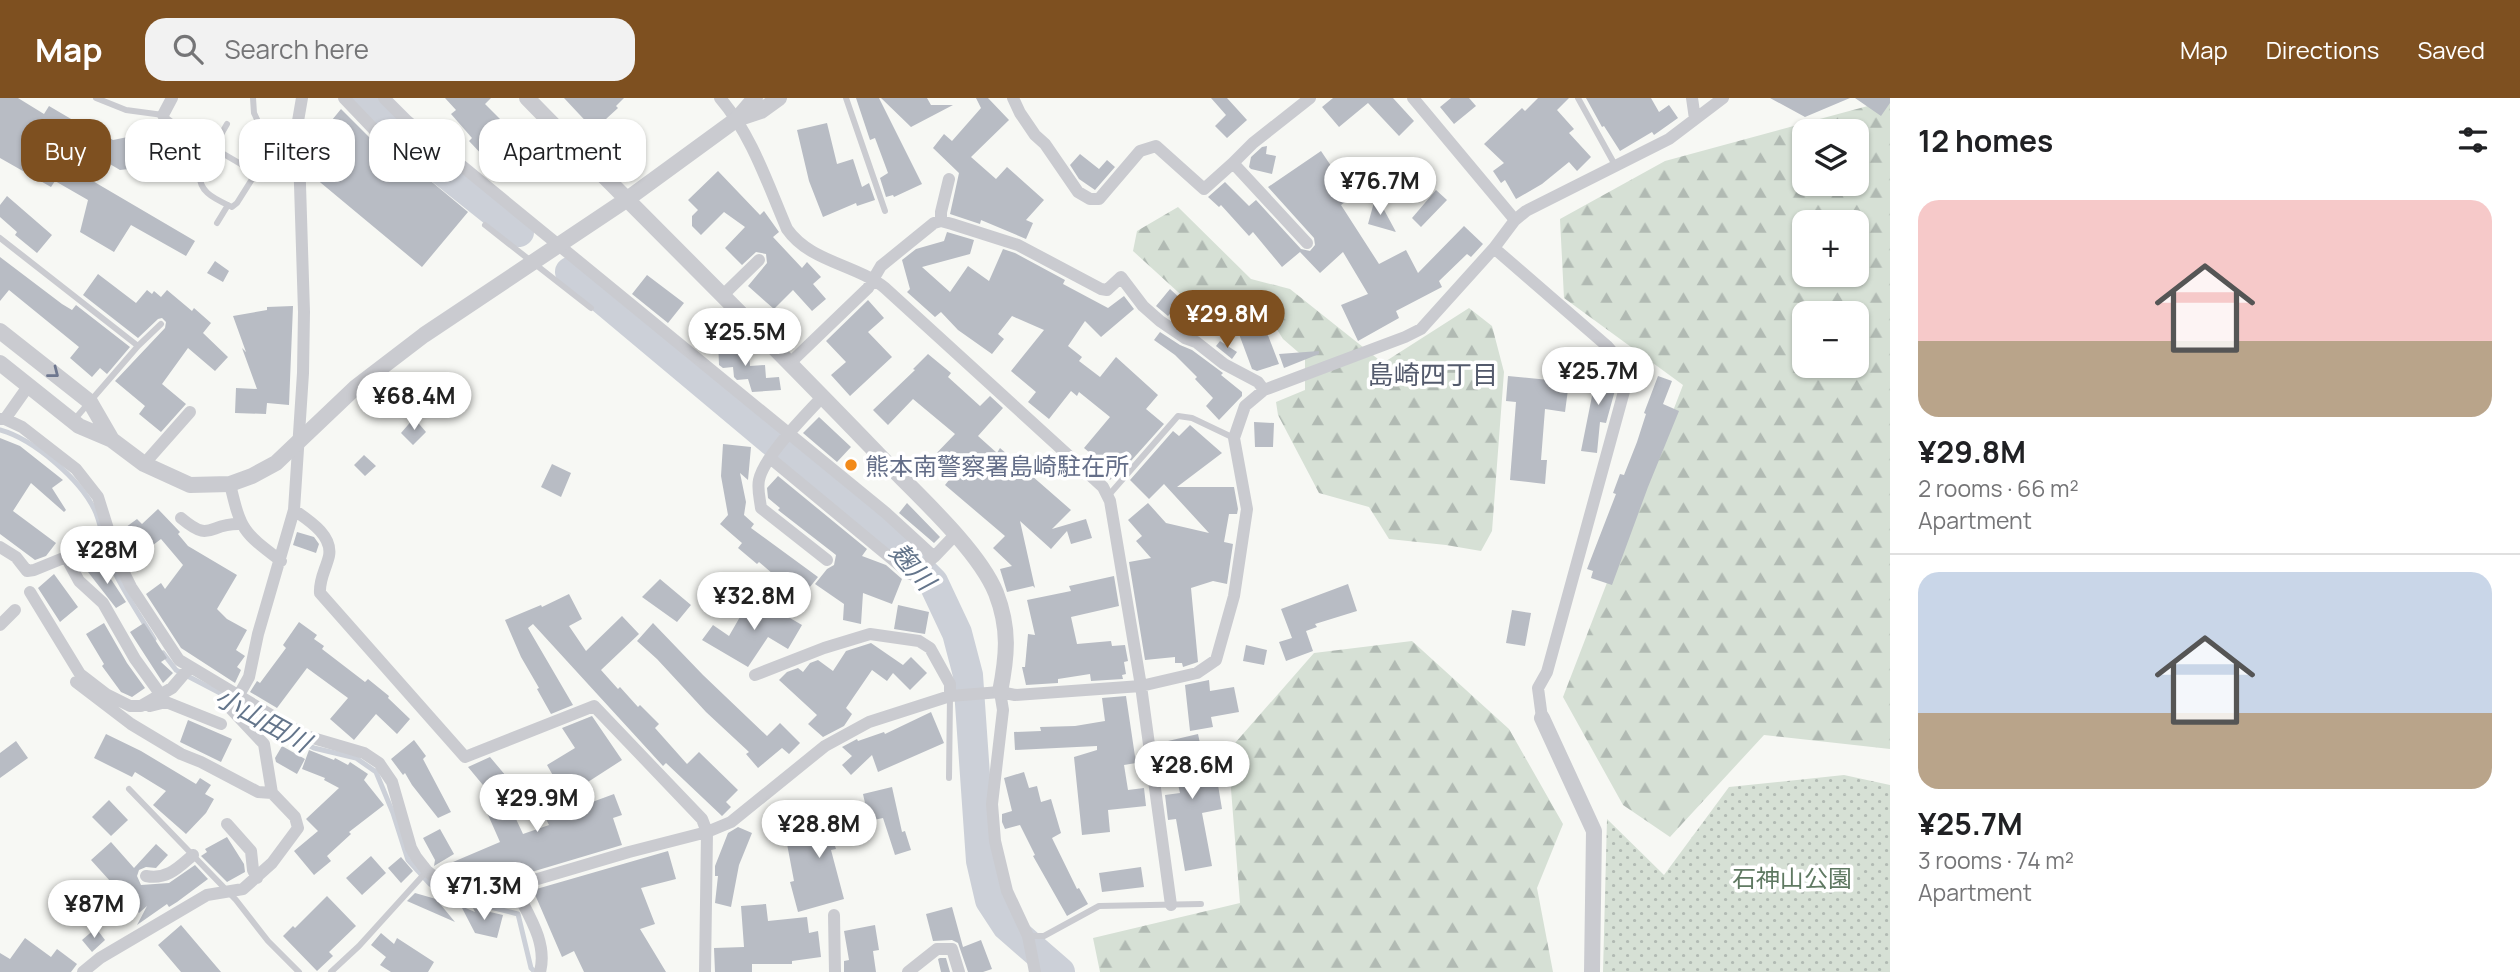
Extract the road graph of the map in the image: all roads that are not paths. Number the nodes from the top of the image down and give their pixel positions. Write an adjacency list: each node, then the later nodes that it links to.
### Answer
1 (96, 98): 18 (lane)
2 (172, 98): 18 (street)
3 (253, 98): 20 (lane)
4 (302, 98): 62 (street)
5 (344, 98): 24 (street)
6 (384, 98): 40 (street)
7 (527, 98): 31 (street)
8 (720, 98): 21 (street)
9 (755, 98): 21 (street)
10 (779, 98): 21 (street)
11 (846, 98): 33 (lane)
12 (1013, 98): 26 (street)
13 (1310, 98): 26 (street)
14 (1413, 98): 34 (street)
15 (1578, 98): 27 (lane)
16 (1692, 98): 22 (street)
17 (1723, 98): 22 (street)
18 (163, 115): 19 (lane)
19 (168, 119)
20 (257, 119)
21 (737, 119): 31 (street); 44 (street)
22 (1695, 119): 27 (street)
23 (227, 124): 25 (lane)
24 (369, 124)
25 (225, 128)
26 (1233, 163): 39 (street)
27 (1615, 167): 34 (street)
28 (949, 179): 35 (street)
29 (200, 182): 32 (lane)
30 (250, 182): 32 (lane)
31 (626, 200): 40 (street); 45 (street)
32 (228, 205): 36 (lane)
33 (886, 211)
34 (1515, 220): 41 (street)
35 (941, 222): 44 (street); 53 (street)
36 (217, 223)
37 (485, 225): 43 (lane)
38 (0, 238): 49 (lane)
39 (1307, 243)
40 (560, 244): 43 (street); 59 (street)
41 (1494, 248): 53 (street); 87 (street)
42 (759, 260): 45 (street)
43 (533, 262): 46 (lane); 62 (street)
44 (874, 279): 51 (street); 66 (street)
45 (722, 296): 51 (street)
46 (592, 308)
47 (161, 324): 49 (lane)
48 (0, 331): 55 (street, one-way to 55)
49 (138, 346): 55 (lane)
50 (0, 363): 52 (street)
51 (790, 363): 54 (street)
52 (29, 385): 57 (street); 58 (street)
53 (1264, 390): 60 (street)
54 (823, 396): 59 (street); 70 (street)
55 (90, 402): 58 (lane); 61 (street)
56 (190, 412): 64 (street)
57 (2, 419): 78 (street)
58 (73, 421): 61 (street)
59 (788, 435): 63 (street); 72 (street)
60 (1234, 438): 66 (lane); 81 (street)
61 (112, 440): 64 (street)
62 (299, 444): 65 (street); 67 (street)
63 (771, 456): 72 (street); 73 (street)
64 (144, 464): 65 (street)
65 (230, 484): 69 (street)
66 (1106, 497): 81 (street)
67 (294, 510): 74 (street); 93 (street)
68 (181, 518): 69 (street)
69 (240, 524): 74 (street)
70 (955, 535): 72 (street); 82 (street)
71 (0, 547): 83 (street)
72 (931, 559)
73 (827, 560)
74 (281, 561): 85 (street)
75 (30, 592): 86 (street)
76 (15, 610): 77 (street)
77 (0, 625)
78 (186, 672): 83 (street); 85 (street)
79 (755, 675): 84 (street)
80 (76, 682): 91 (street)
81 (1141, 686): 82 (street); 101 (street)
82 (1000, 692): 84 (street); 103 (street)
83 (161, 695): 86 (street)
84 (953, 696): 89 (lane); 93 (street)
85 (237, 701): 91 (street); 95 (street)
86 (141, 706): 88 (street)
87 (1542, 718): 113 (street)
88 (221, 724)
89 (948, 778)
90 (129, 789): 94 (lane)
91 (272, 793): 97 (street)
92 (227, 824): 97 (street)
93 (707, 832): 98 (street); 109 (street)
94 (193, 855): 96 (street); 99 (lane)
95 (423, 874): 98 (street); 108 (lane)
96 (146, 876)
97 (257, 878): 99 (street)
98 (515, 888): 105 (street)
99 (226, 892): 106 (street); 107 (lane)
100 (1201, 904): 101 (lane)
101 (1171, 905): 103 (lane)
102 (834, 915): 110 (street)
103 (1028, 936): 104 (street)
104 (1034, 968)
105 (540, 971)
106 (83, 972)
107 (299, 972)
108 (331, 972)
109 (705, 972)
110 (835, 972)
111 (908, 972): 112 (street)
112 (959, 972)
113 (1592, 972)

